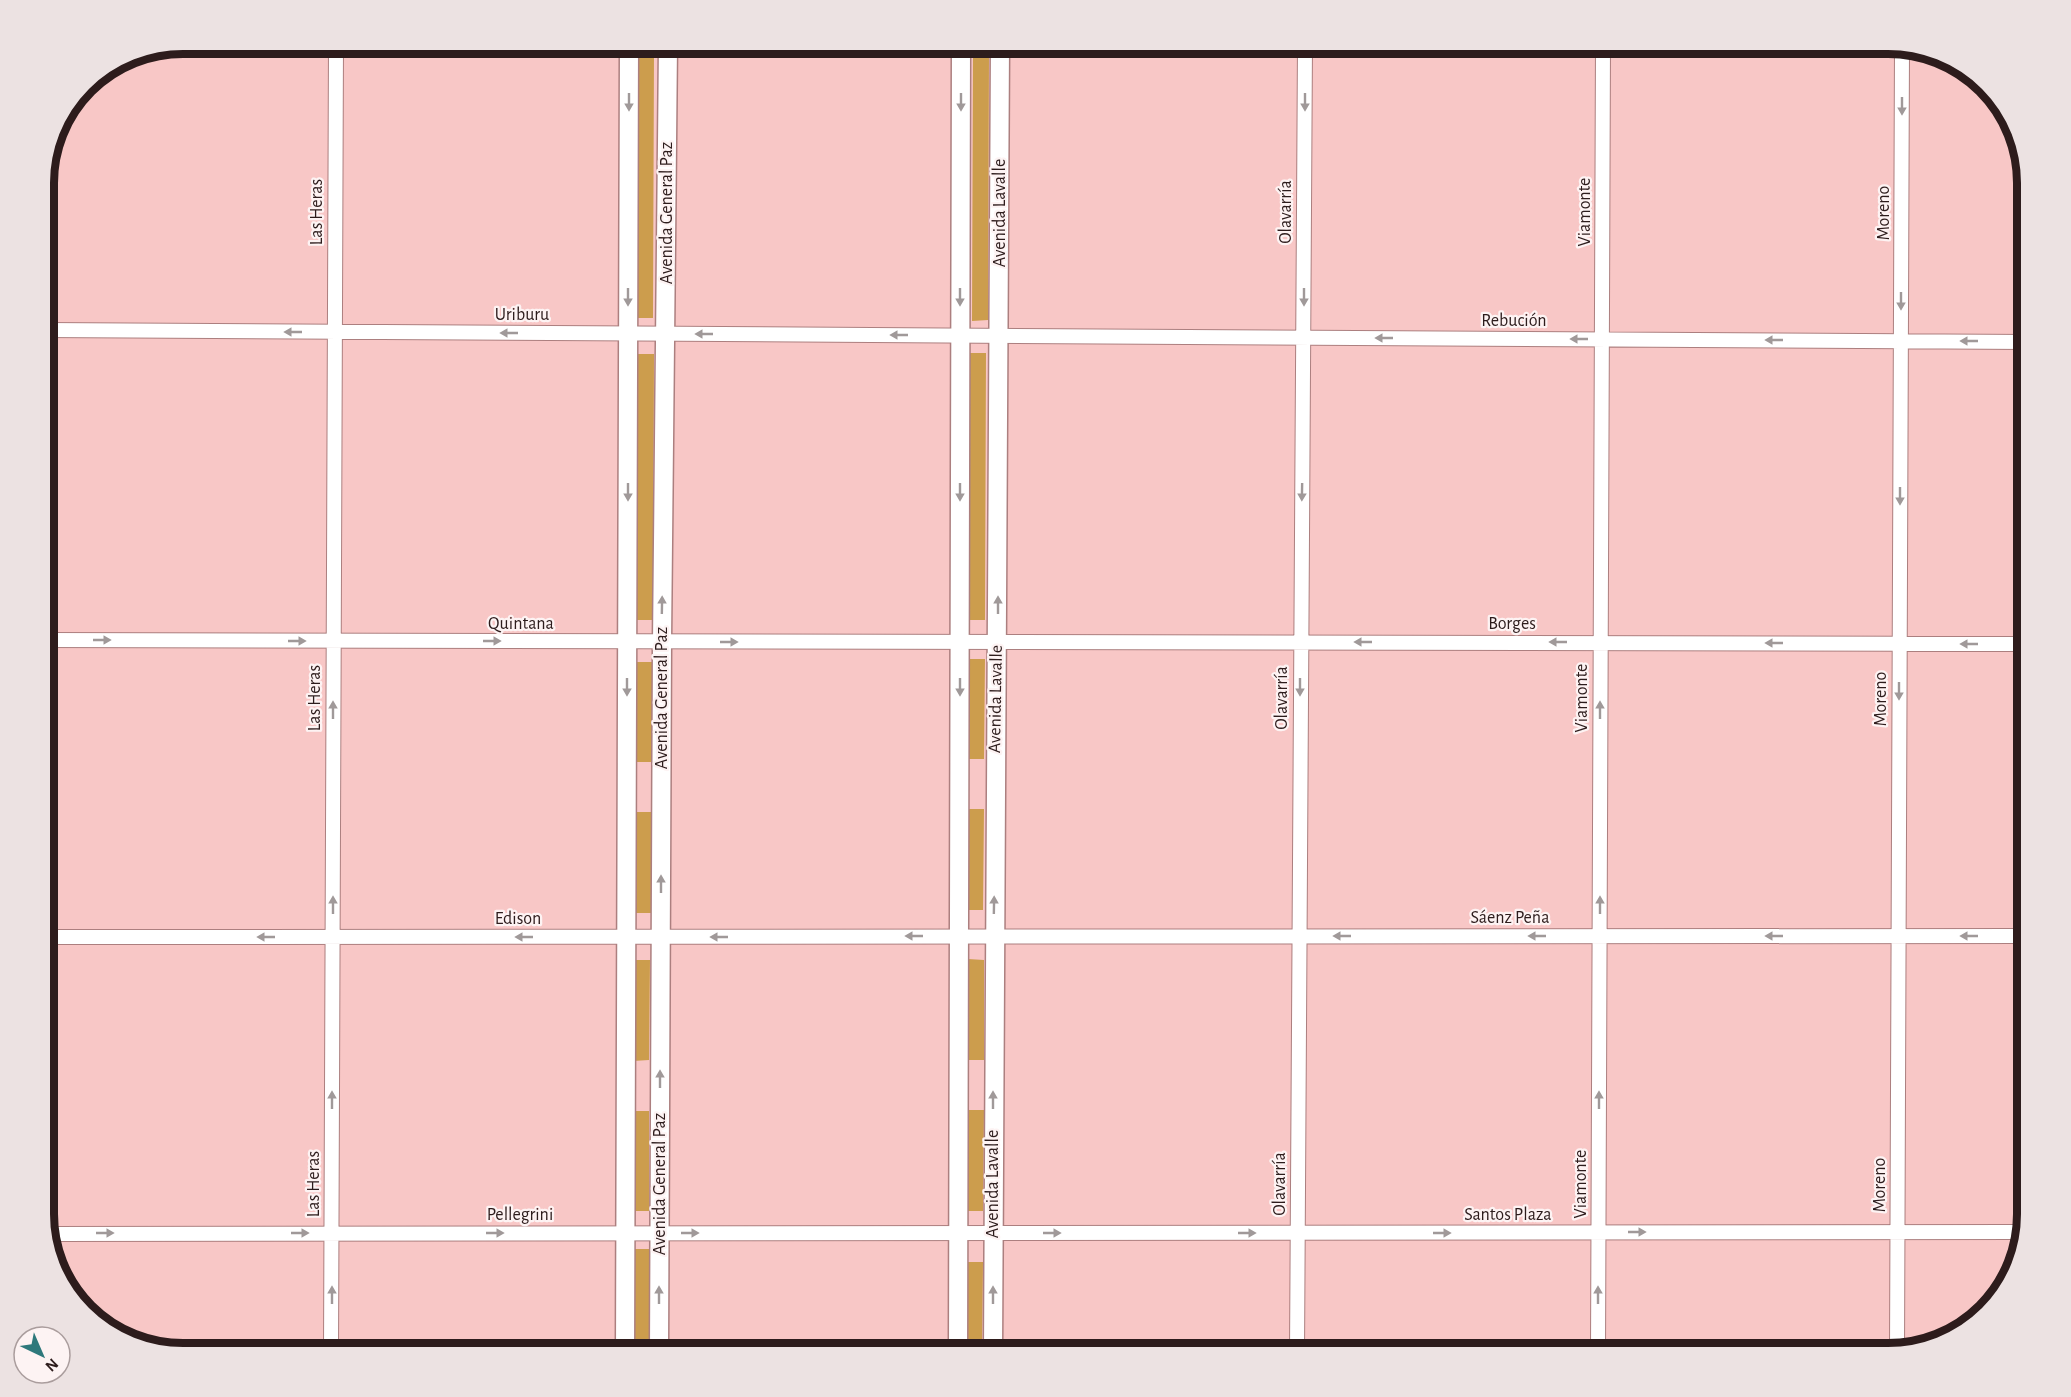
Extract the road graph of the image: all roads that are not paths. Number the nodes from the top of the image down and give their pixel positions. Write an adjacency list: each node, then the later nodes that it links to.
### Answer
1 (336, 54): 10 (street, Las Heras)
2 (629, 54): 11 (street, Avenida General Paz, one-way to 11)
3 (668, 54): 12 (street, Avenida General Paz)
4 (961, 54): 13 (street, Avenida Lavalle, one-way to 13)
5 (1000, 54): 14 (street, Avenida Lavalle)
6 (1305, 54): 15 (street, Olavarría, one-way to 15)
7 (1603, 54): 16 (street, Viamonte)
8 (1902, 55): 17 (street, Moreno, one-way to 17)
9 (54, 330): 10 (street, Uriburu, one-way to 9)
10 (335, 332): 11 (street, Uriburu, one-way to 10); 21 (street, Las Heras)
11 (628, 333): 12 (street, Uriburu); 22 (street, Avenida General Paz, one-way to 22)
12 (666, 334): 13 (street, Uriburu, one-way to 12); 23 (street, Avenida General Paz, one-way to 12)
13 (960, 335): 14 (street, Uriburu); 25 (street, Avenida Lavalle, one-way to 25)
14 (1000, 336): 15 (street, Rebución); 20 (street, Avenida Lavalle, one-way to 14)
15 (1304, 338): 16 (street, Rebución, one-way to 15); 24 (street, Olavarría, one-way to 24)
16 (1602, 339): 17 (street, Rebución, one-way to 16); 26 (street, Viamonte)
17 (1901, 341): 18 (street, Rebución, one-way to 17); 27 (street, Moreno, one-way to 27)
18 (2017, 342)
19 (54, 640): 21 (street, Quintana, one-way to 21)
20 (997, 640): 24 (street, Borges); 25 (street, Quintana); 38 (street, Avenida Lavalle, one-way to 20)
21 (333, 641): 22 (street, Quintana, one-way to 22); 35 (street, Las Heras, one-way to 21)
22 (627, 642): 23 (street, Quintana); 36 (street, Avenida General Paz, one-way to 36)
23 (662, 642): 25 (street, Quintana, one-way to 25); 37 (street, Avenida General Paz, one-way to 23)
24 (1301, 642): 26 (street, Borges, one-way to 24); 30 (street, Olavarría, one-way to 30)
25 (960, 643): 29 (street, Avenida Lavalle, one-way to 29)
26 (1600, 643): 27 (street, Borges, one-way to 26); 31 (street, Viamonte, one-way to 26)
27 (1899, 644): 28 (street, Borges, one-way to 27); 32 (street, Moreno, one-way to 32)
28 (2017, 644)
29 (959, 936): 37 (street, Edison, one-way to 37); 38 (street, Edison); 45 (street, Avenida Lavalle)
30 (1299, 936): 31 (street, Sáenz Peña, one-way to 30); 38 (street, Sáenz Peña); 47 (street, Olavarría)
31 (1600, 936): 32 (street, Sáenz Peña, one-way to 31); 39 (street, Viamonte, one-way to 31)
32 (1899, 936): 33 (street, Sáenz Peña, one-way to 32); 40 (street, Moreno)
33 (2017, 936)
34 (54, 937): 35 (street, Edison, one-way to 34)
35 (333, 937): 36 (street, Edison, one-way to 35); 42 (street, Las Heras, one-way to 35)
36 (626, 937): 37 (street, Edison); 43 (street, Avenida General Paz)
37 (661, 937): 44 (street, Avenida General Paz, one-way to 37)
38 (993, 937): 46 (street, Avenida Lavalle, one-way to 38)
39 (1598, 1232): 40 (street, Santos Plaza, one-way to 40); 47 (street, Santos Plaza, one-way to 39); 56 (street, Viamonte, one-way to 39)
40 (1898, 1232): 41 (street, Santos Plaza); 49 (street, Moreno)
41 (2016, 1232)
42 (332, 1233): 43 (street, Pellegrini, one-way to 43); 48 (street, Pellegrini, one-way to 42); 50 (street, Las Heras, one-way to 42)
43 (625, 1233): 44 (street, Pellegrini); 51 (street, Avenida General Paz)
44 (659, 1233): 45 (street, Pellegrini, one-way to 45); 52 (street, Avenida General Paz, one-way to 44)
45 (958, 1233): 46 (street, Pellegrini); 53 (street, Avenida Lavalle)
46 (993, 1233): 47 (street, Santos Plaza, one-way to 47); 54 (street, Avenida Lavalle, one-way to 46)
47 (1297, 1233): 55 (street, Olavarría)
48 (55, 1234)
49 (1898, 1342)
50 (332, 1343)
51 (625, 1343)
52 (659, 1343)
53 (958, 1343)
54 (993, 1343)
55 (1297, 1343)
56 (1598, 1343)

